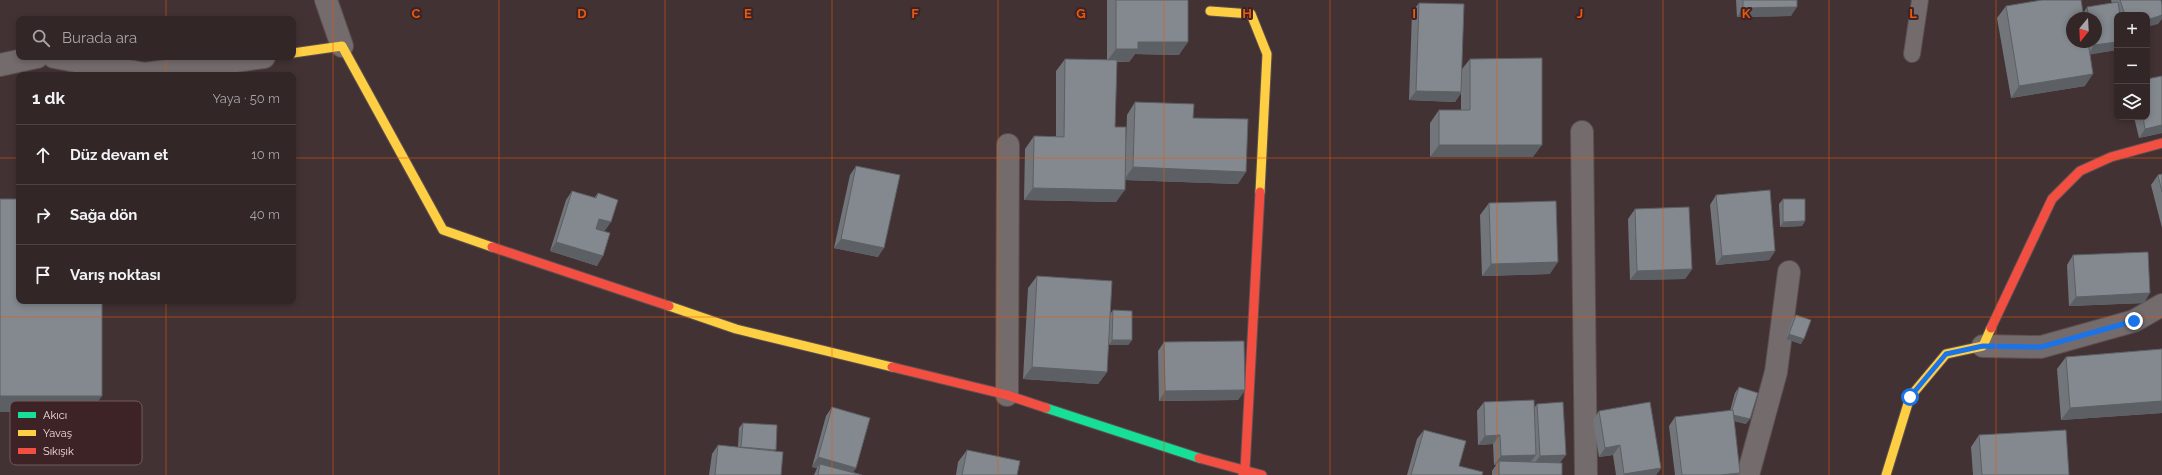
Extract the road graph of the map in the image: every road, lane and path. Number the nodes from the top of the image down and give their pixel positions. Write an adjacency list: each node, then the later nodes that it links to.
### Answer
1 (326, 0): 4 (street)
2 (1920, 0): 6 (lane)
3 (1210, 12): 20 (street)
4 (342, 46): 5 (street); 19 (street)
5 (296, 53)
6 (1912, 54)
7 (23, 60): 10 (street)
8 (70, 60): 11 (street)
9 (243, 60): 12 (street)
10 (0, 65)
11 (134, 72)
12 (159, 72)
13 (1582, 132): 22 (street)
14 (2162, 143): 18 (street)
15 (1008, 145): 19 (street)
16 (1788, 272): 23 (street)
17 (2162, 305): 18 (street)
18 (1983, 346): 24 (street)
19 (1007, 395): 20 (street)
20 (1244, 472): 21 (street)
21 (1262, 475)
22 (1586, 475)
23 (1748, 475)
24 (1886, 475)

